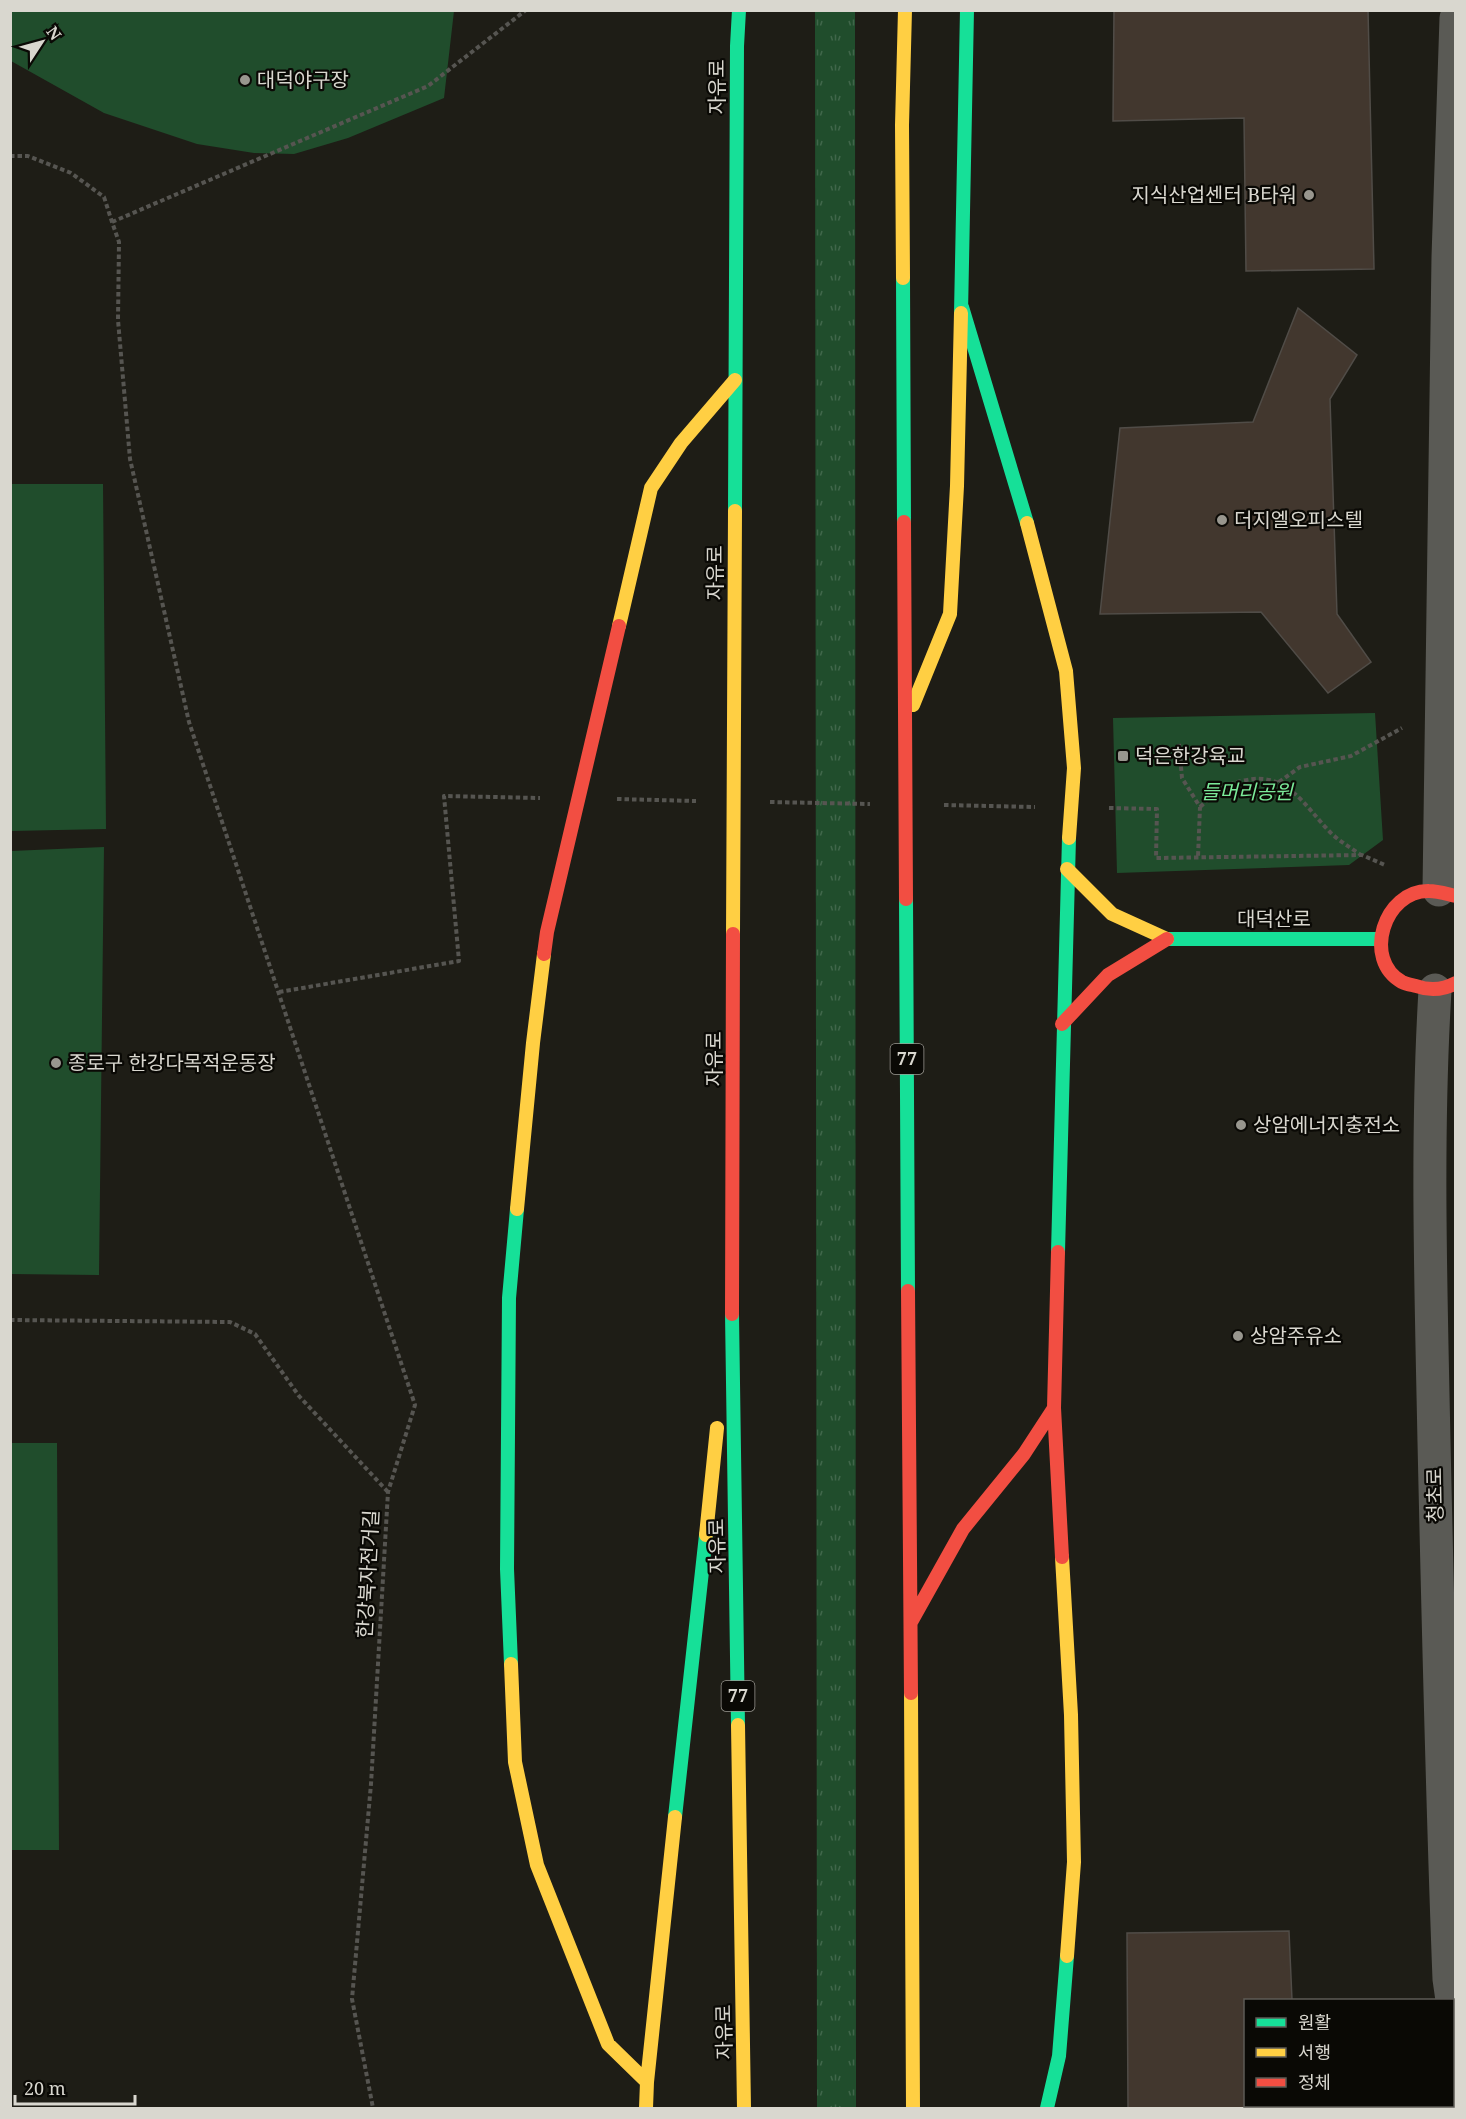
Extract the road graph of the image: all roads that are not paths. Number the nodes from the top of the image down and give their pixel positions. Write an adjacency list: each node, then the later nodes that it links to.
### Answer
1 (737, 10): 6 (main road, 자유로 / 77)
2 (904, 10): 7 (main road, 77)
3 (967, 10): 5 (main road)
4 (1455, 18): 9 (street)
5 (962, 307): 7 (main road); 8 (main road)
6 (735, 381): 14 (main road, 자유로 / 77); 18 (main road)
7 (907, 720): 16 (main road, 77)
8 (1066, 869): 10 (main road); 13 (main road)
9 (1447, 893): 11 (main road)
10 (1167, 939): 11 (main road, 대덕산로); 13 (main road)
11 (1380, 939): 12 (main road)
12 (1445, 986): 17 (street, 청초로)
13 (1062, 1024): 15 (main road)
14 (732, 1283): 18 (main road); 20 (main road, 자유로 / 77)
15 (1054, 1408): 16 (main road); 22 (main road)
16 (911, 1624): 21 (main road, 77)
17 (1452, 1999)
18 (647, 2082): 19 (main road)
19 (646, 2109)
20 (744, 2109)
21 (912, 2109)
22 (1047, 2109)

